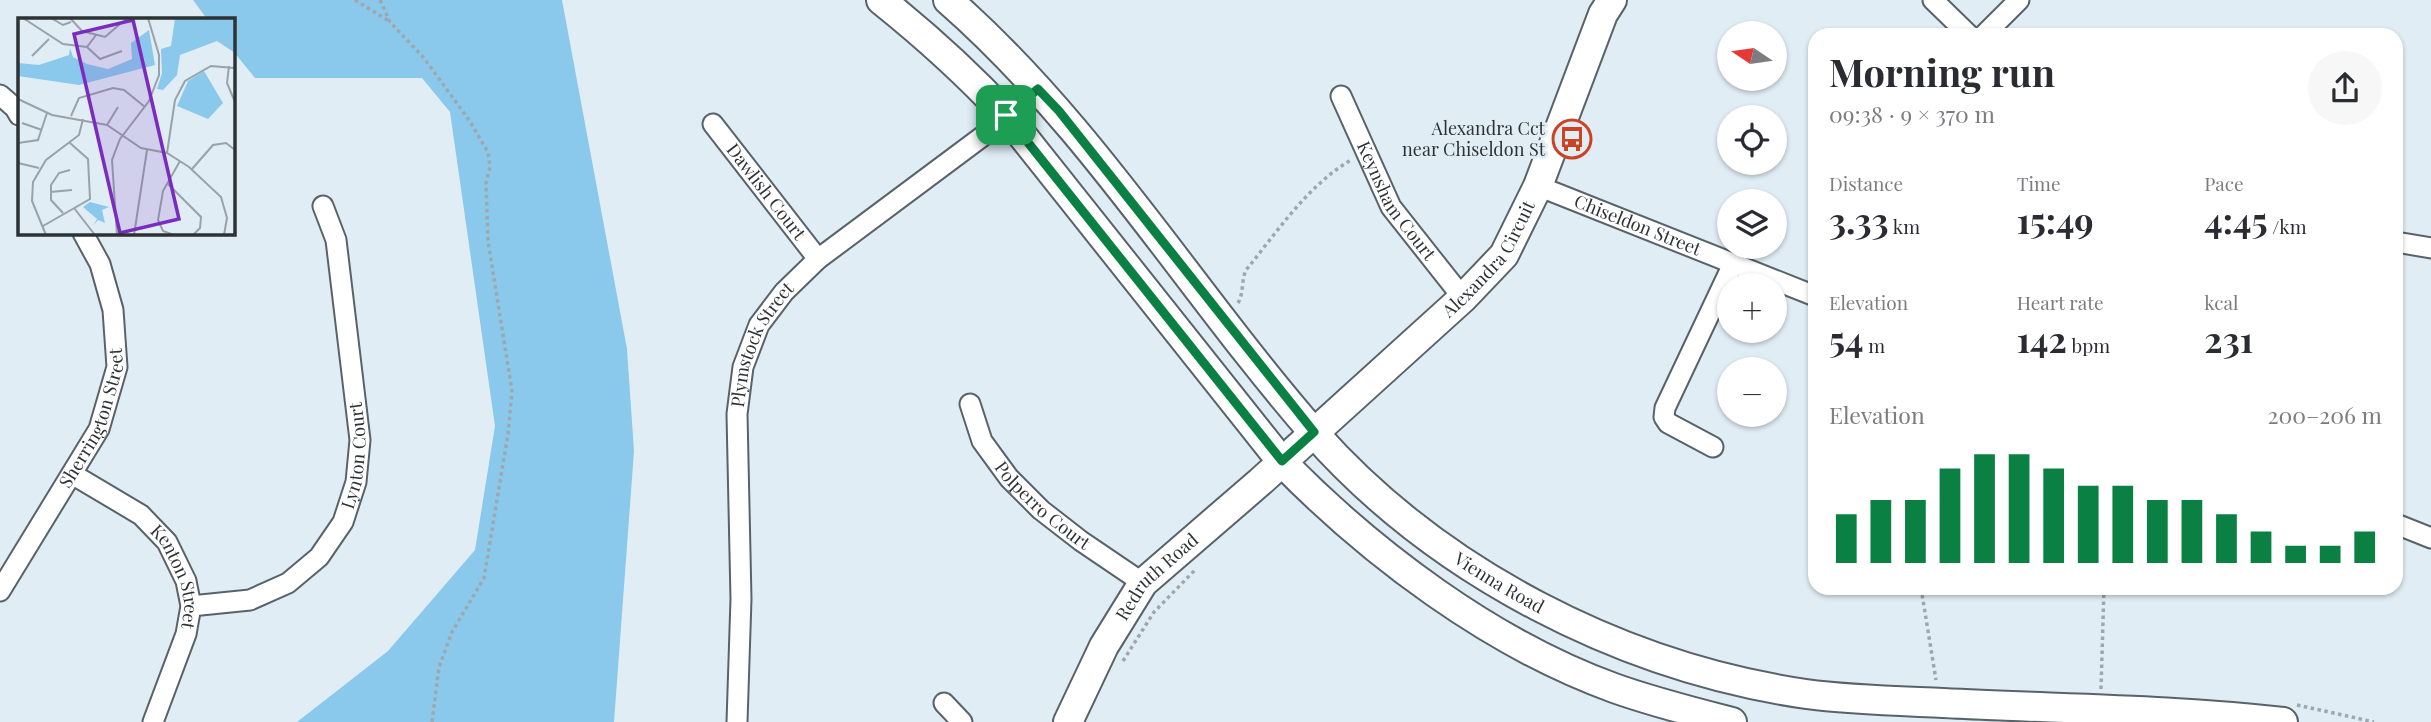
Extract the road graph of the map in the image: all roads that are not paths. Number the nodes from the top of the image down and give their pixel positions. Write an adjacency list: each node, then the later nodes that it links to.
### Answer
1 (881, 0): 12 (main road)
2 (948, 0): 8 (main road, Vienna Road)
3 (1612, 0): 14 (main road, Alexandra Circuit)
4 (1933, 0): 6 (street)
5 (2019, 0): 7 (street)
6 (1962, 28)
7 (1991, 28)
8 (1038, 89): 12 (street, Plymstock Street); 24 (main road, Vienna Road)
9 (0, 95): 11 (street)
10 (1341, 96): 22 (street, Keynsham Court)
11 (18, 113)
12 (1006, 115): 19 (street, Plymstock Street); 26 (main road)
13 (713, 124): 19 (street, Dawlish Court)
14 (1538, 186): 20 (street, Chiseldon Street); 22 (main road, Alexandra Circuit)
15 (323, 206): 32 (street, Lynton Court)
16 (84, 234): 27 (street, Sherrington Street)
17 (2403, 243): 18 (street)
18 (2431, 248)
19 (818, 259): 36 (street, Plymstock Street)
20 (1732, 264): 21 (street, Chiseldon Street); 25 (street)
21 (1808, 293)
22 (1463, 298): 24 (main road, Alexandra Circuit)
23 (970, 404): 30 (street, Polperro Court)
24 (1314, 432): 26 (main road, Alexandra Circuit); 34 (main road, Vienna Road)
25 (1713, 447)
26 (1282, 461): 30 (main road, Redruth Road); 39 (main road)
27 (72, 474): 31 (street, Sherrington Street); 32 (street, Kenton Street)
28 (2403, 527): 29 (street)
29 (2431, 538)
30 (1143, 583): 38 (main road, Redruth Road)
31 (0, 591)
32 (191, 606): 35 (street, Kenton Street)
33 (944, 703): 37 (street)
34 (2286, 713)
35 (153, 722)
36 (737, 722)
37 (962, 722)
38 (1068, 722)
39 (1732, 722)

